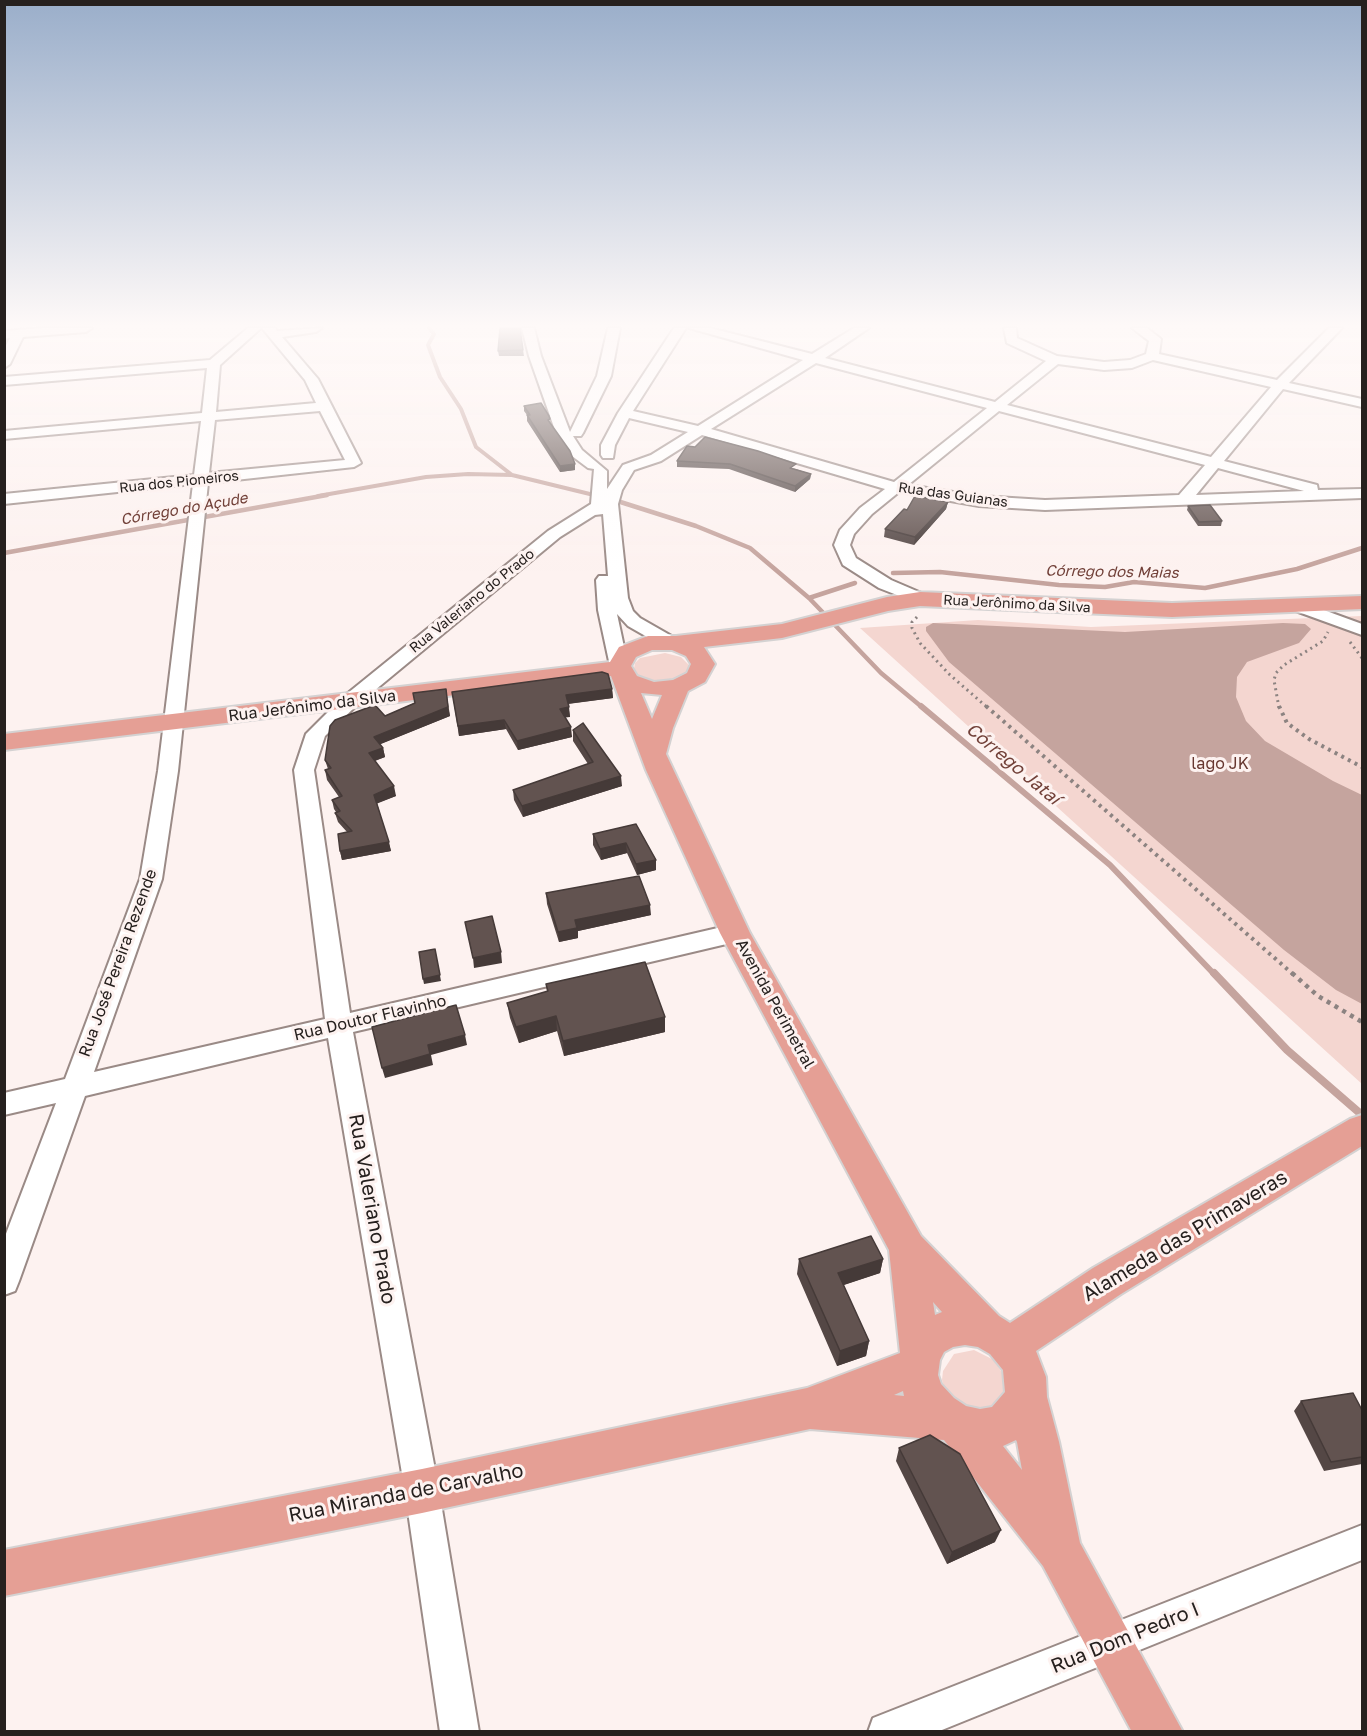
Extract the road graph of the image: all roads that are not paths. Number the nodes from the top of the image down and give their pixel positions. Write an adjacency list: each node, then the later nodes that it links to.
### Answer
1 (210, 409): 13 (street, Rua José Pereira Rezende)
2 (293, 409): 13 (street)
3 (327, 409): 23 (street, Rua dos Pioneiros)
4 (554, 409): 14 (street)
5 (588, 409): 16 (street)
6 (629, 409): 12 (street)
7 (732, 409): 15 (street)
8 (992, 409): 24 (street)
9 (1008, 409): 20 (street)
10 (1259, 409): 20 (street)
11 (646, 410): 12 (street, Rua das Guianas); 15 (street, Rua das Guianas); 17 (street)
12 (626, 413): 19 (street)
13 (209, 417): 18 (street); 23 (street, Rua José Pereira Rezende)
14 (558, 420): 16 (street); 22 (street)
15 (698, 430): 21 (street); 24 (street, Rua das Guianas)
16 (576, 433): 19 (street)
17 (633, 433)
18 (4, 435)
19 (608, 455): 21 (street); 22 (street)
20 (1214, 462): 26 (street); 28 (street)
21 (629, 464): 22 (street); 29 (street)
22 (598, 473): 29 (street)
23 (203, 480): 27 (street, Rua dos Pioneiros); 41 (street, Rua José Pereira Rezende)
24 (896, 488): 28 (street, Rua das Guianas); 31 (street)
25 (1362, 493): 26 (street, Rua das Guianas)
26 (1335, 494): 28 (street, Rua das Guianas)
27 (4, 499)
28 (1183, 500)
29 (602, 506): 30 (street, Avenida Perimetral); 40 (street, Rua Valeriano do Prado)
30 (608, 548): 37 (street, Avenida Perimetral); 38 (street, Avenida Perimetral)
31 (885, 584): 34 (street); 35 (street)
32 (1362, 602): 33 (main road, Rua Jerônimo da Silva)
33 (1299, 606): 35 (main road, Rua Jerônimo da Silva); 36 (street)
34 (877, 607): 35 (main road, Rua Jerônimo da Silva); 37 (main road, Rua Jerônimo da Silva)
35 (920, 607)
36 (1362, 630)
37 (672, 643): 38 (main road, Rua Jerônimo da Silva); 39 (main road)
38 (620, 670): 39 (main road); 40 (main road, Rua Jerônimo da Silva); 43 (main road, Avenida Perimetral)
39 (678, 687): 43 (main road)
40 (350, 701): 41 (main road, Rua Jerônimo da Silva); 45 (street, Rua Valeriano Prado)
41 (172, 722): 42 (main road, Rua Jerônimo da Silva); 46 (street, Rua José Pereira Rezende)
42 (4, 742)
43 (653, 754): 44 (main road, Avenida Perimetral)
44 (735, 933): 45 (street, Rua Doutor Flavinho); 49 (main road, Avenida Perimetral)
45 (339, 1025): 46 (street, Rua Doutor Flavinho); 56 (street, Rua Valeriano Prado)
46 (73, 1088): 47 (street, Rua Doutor Flavinho); 50 (street, Rua José Pereira Rezende)
47 (4, 1104)
48 (1361, 1130): 51 (main road, Alameda das Primaveras)
49 (908, 1248): 51 (main road, Avenida Perimetral); 52 (main road, Avenida Perimetral)
50 (4, 1281)
51 (997, 1338): 52 (main road); 53 (main road)
52 (920, 1360): 54 (main road, Rua Miranda de Carvalho); 55 (main road)
53 (1026, 1397): 55 (main road); 58 (main road)
54 (807, 1409): 55 (main road, Rua Miranda de Carvalho); 56 (main road, Rua Miranda de Carvalho)
55 (954, 1423): 58 (main road)
56 (422, 1491): 59 (main road, Rua Miranda de Carvalho); 61 (street, Rua Valeriano Prado)
57 (1362, 1543): 60 (street, Rua Dom Pedro I)
58 (1059, 1550): 60 (main road)
59 (4, 1573)
60 (1110, 1644): 62 (street, Rua Dom Pedro I); 63 (main road)
61 (460, 1731)
62 (887, 1731)
63 (1159, 1731)

